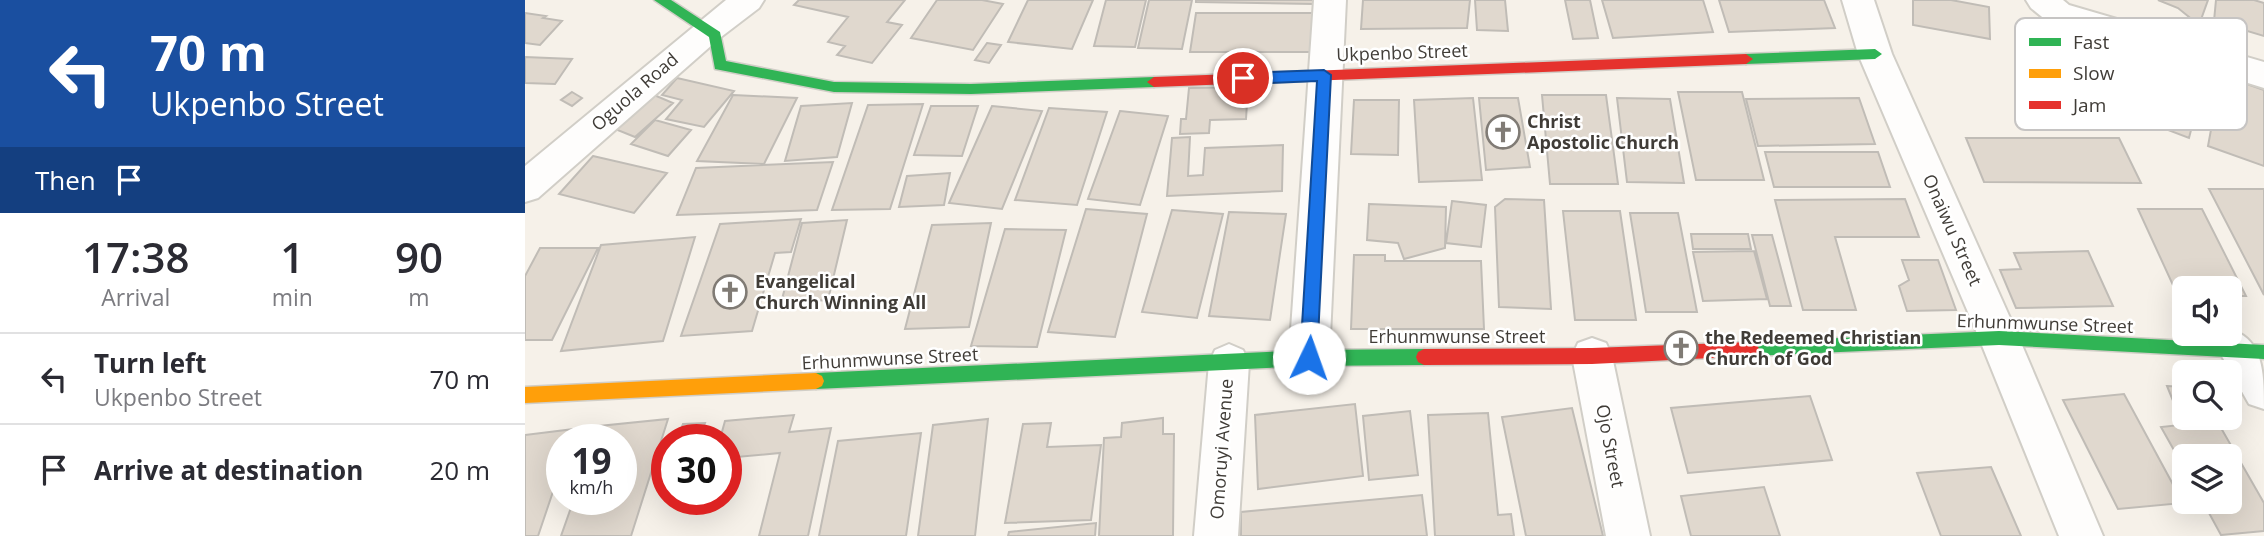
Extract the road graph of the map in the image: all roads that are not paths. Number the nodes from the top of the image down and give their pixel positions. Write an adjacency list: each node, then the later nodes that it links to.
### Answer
1 (661, 0): 7 (street)
2 (748, 0): 7 (street, Oguola Road)
3 (1330, 0): 10 (street)
4 (1858, 0): 8 (street, Onaiwu Street)
5 (2050, 7): 6 (street)
6 (2085, 18)
7 (709, 29): 10 (street, Ukpenbo Street); 12 (street, Oguola Road)
8 (1875, 54): 10 (street, Ukpenbo Street); 13 (street, Onaiwu Street)
9 (2247, 70): 11 (street)
10 (1324, 75): 16 (street)
11 (2264, 75)
12 (525, 187)
13 (1999, 338): 14 (street, Erhunmwunse Street); 15 (street, Erhunmwunse Street); 22 (street, Onaiwu Street)
14 (2251, 351): 18 (street)
15 (1592, 356): 16 (street, Erhunmwunse Street); 21 (street, Ojo Street)
16 (1309, 358): 17 (street, Erhunmwunse Street)
17 (1229, 363): 19 (street, Erhunmwunse Street); 20 (street, Omoruyi Avenue)
18 (2264, 390)
19 (525, 395)
20 (1216, 536)
21 (1628, 536)
22 (2081, 536)

